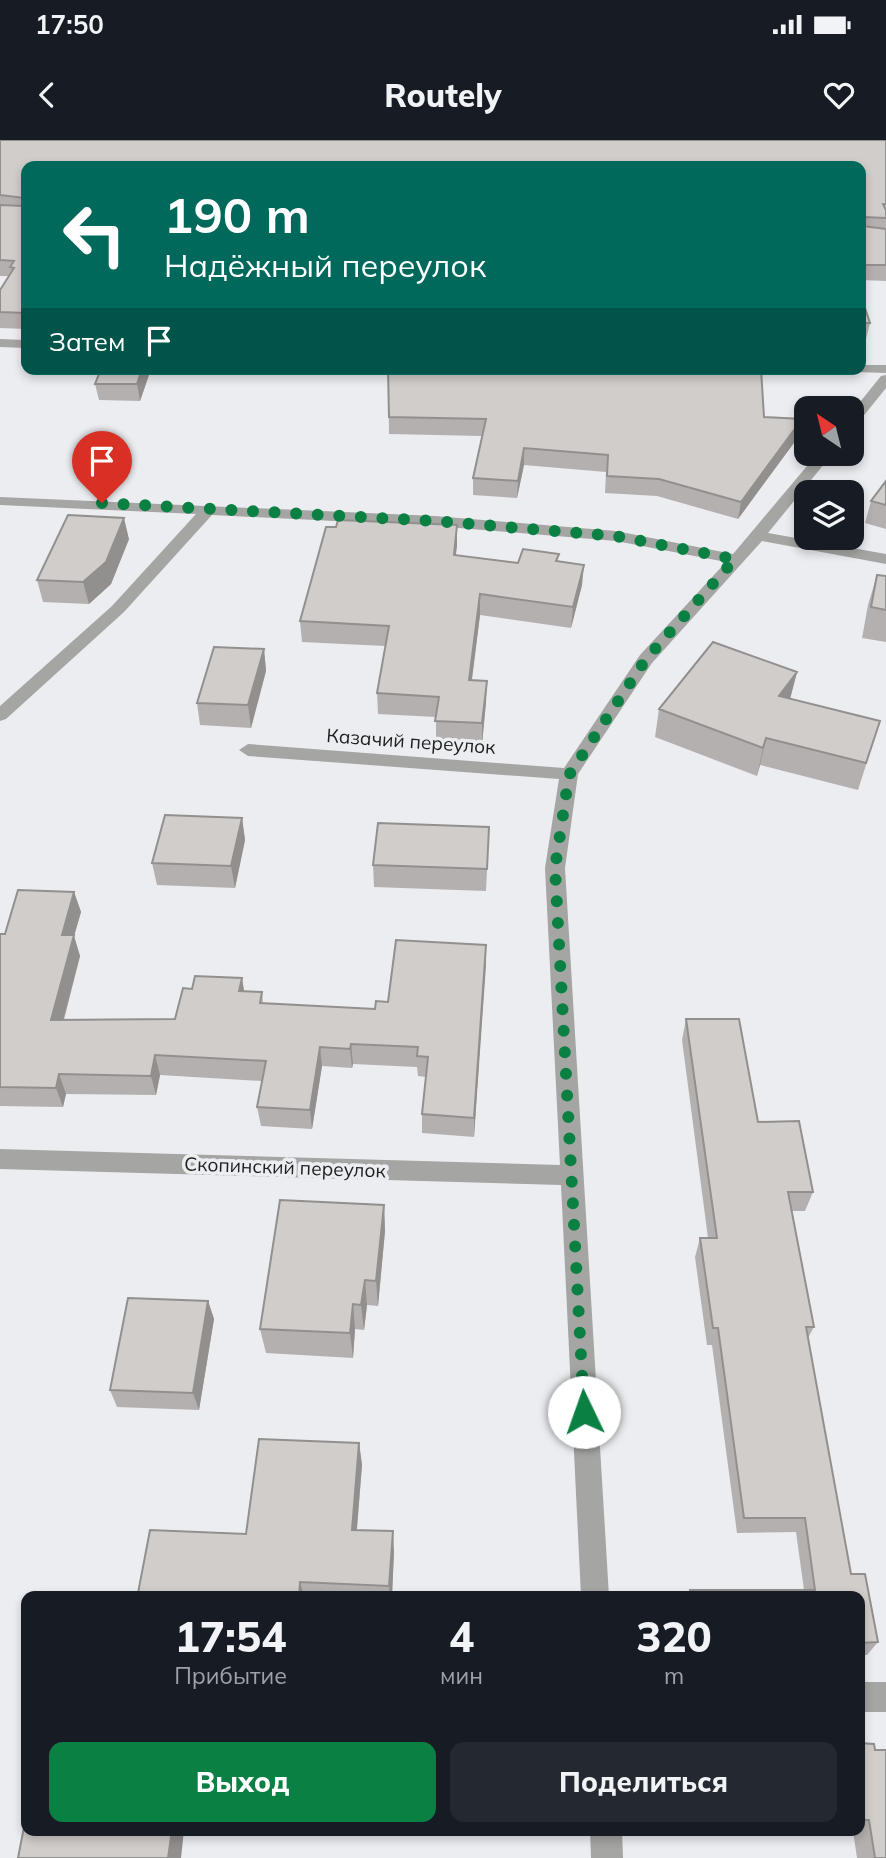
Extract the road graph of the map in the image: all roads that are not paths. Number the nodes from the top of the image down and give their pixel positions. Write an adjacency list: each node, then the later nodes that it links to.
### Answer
1 (0, 343): 2 (street)
2 (21, 344)
3 (866, 369): 4 (street)
4 (886, 369)
5 (886, 379): 6 (street)
6 (864, 406)
7 (815, 466): 10 (street)
8 (0, 501): 9 (street)
9 (209, 509): 11 (street); 13 (street)
10 (758, 537): 11 (street); 12 (street)
11 (735, 559): 15 (street)
12 (886, 559)
13 (0, 715)
14 (248, 750): 15 (street, Казачий переулок)
15 (569, 775): 17 (street)
16 (0, 1159): 17 (street, Скопинский переулок)
17 (570, 1175): 18 (street)
18 (595, 1591)
19 (865, 1697): 20 (street)
20 (886, 1697)
21 (606, 1836): 22 (street)
22 (607, 1858)

